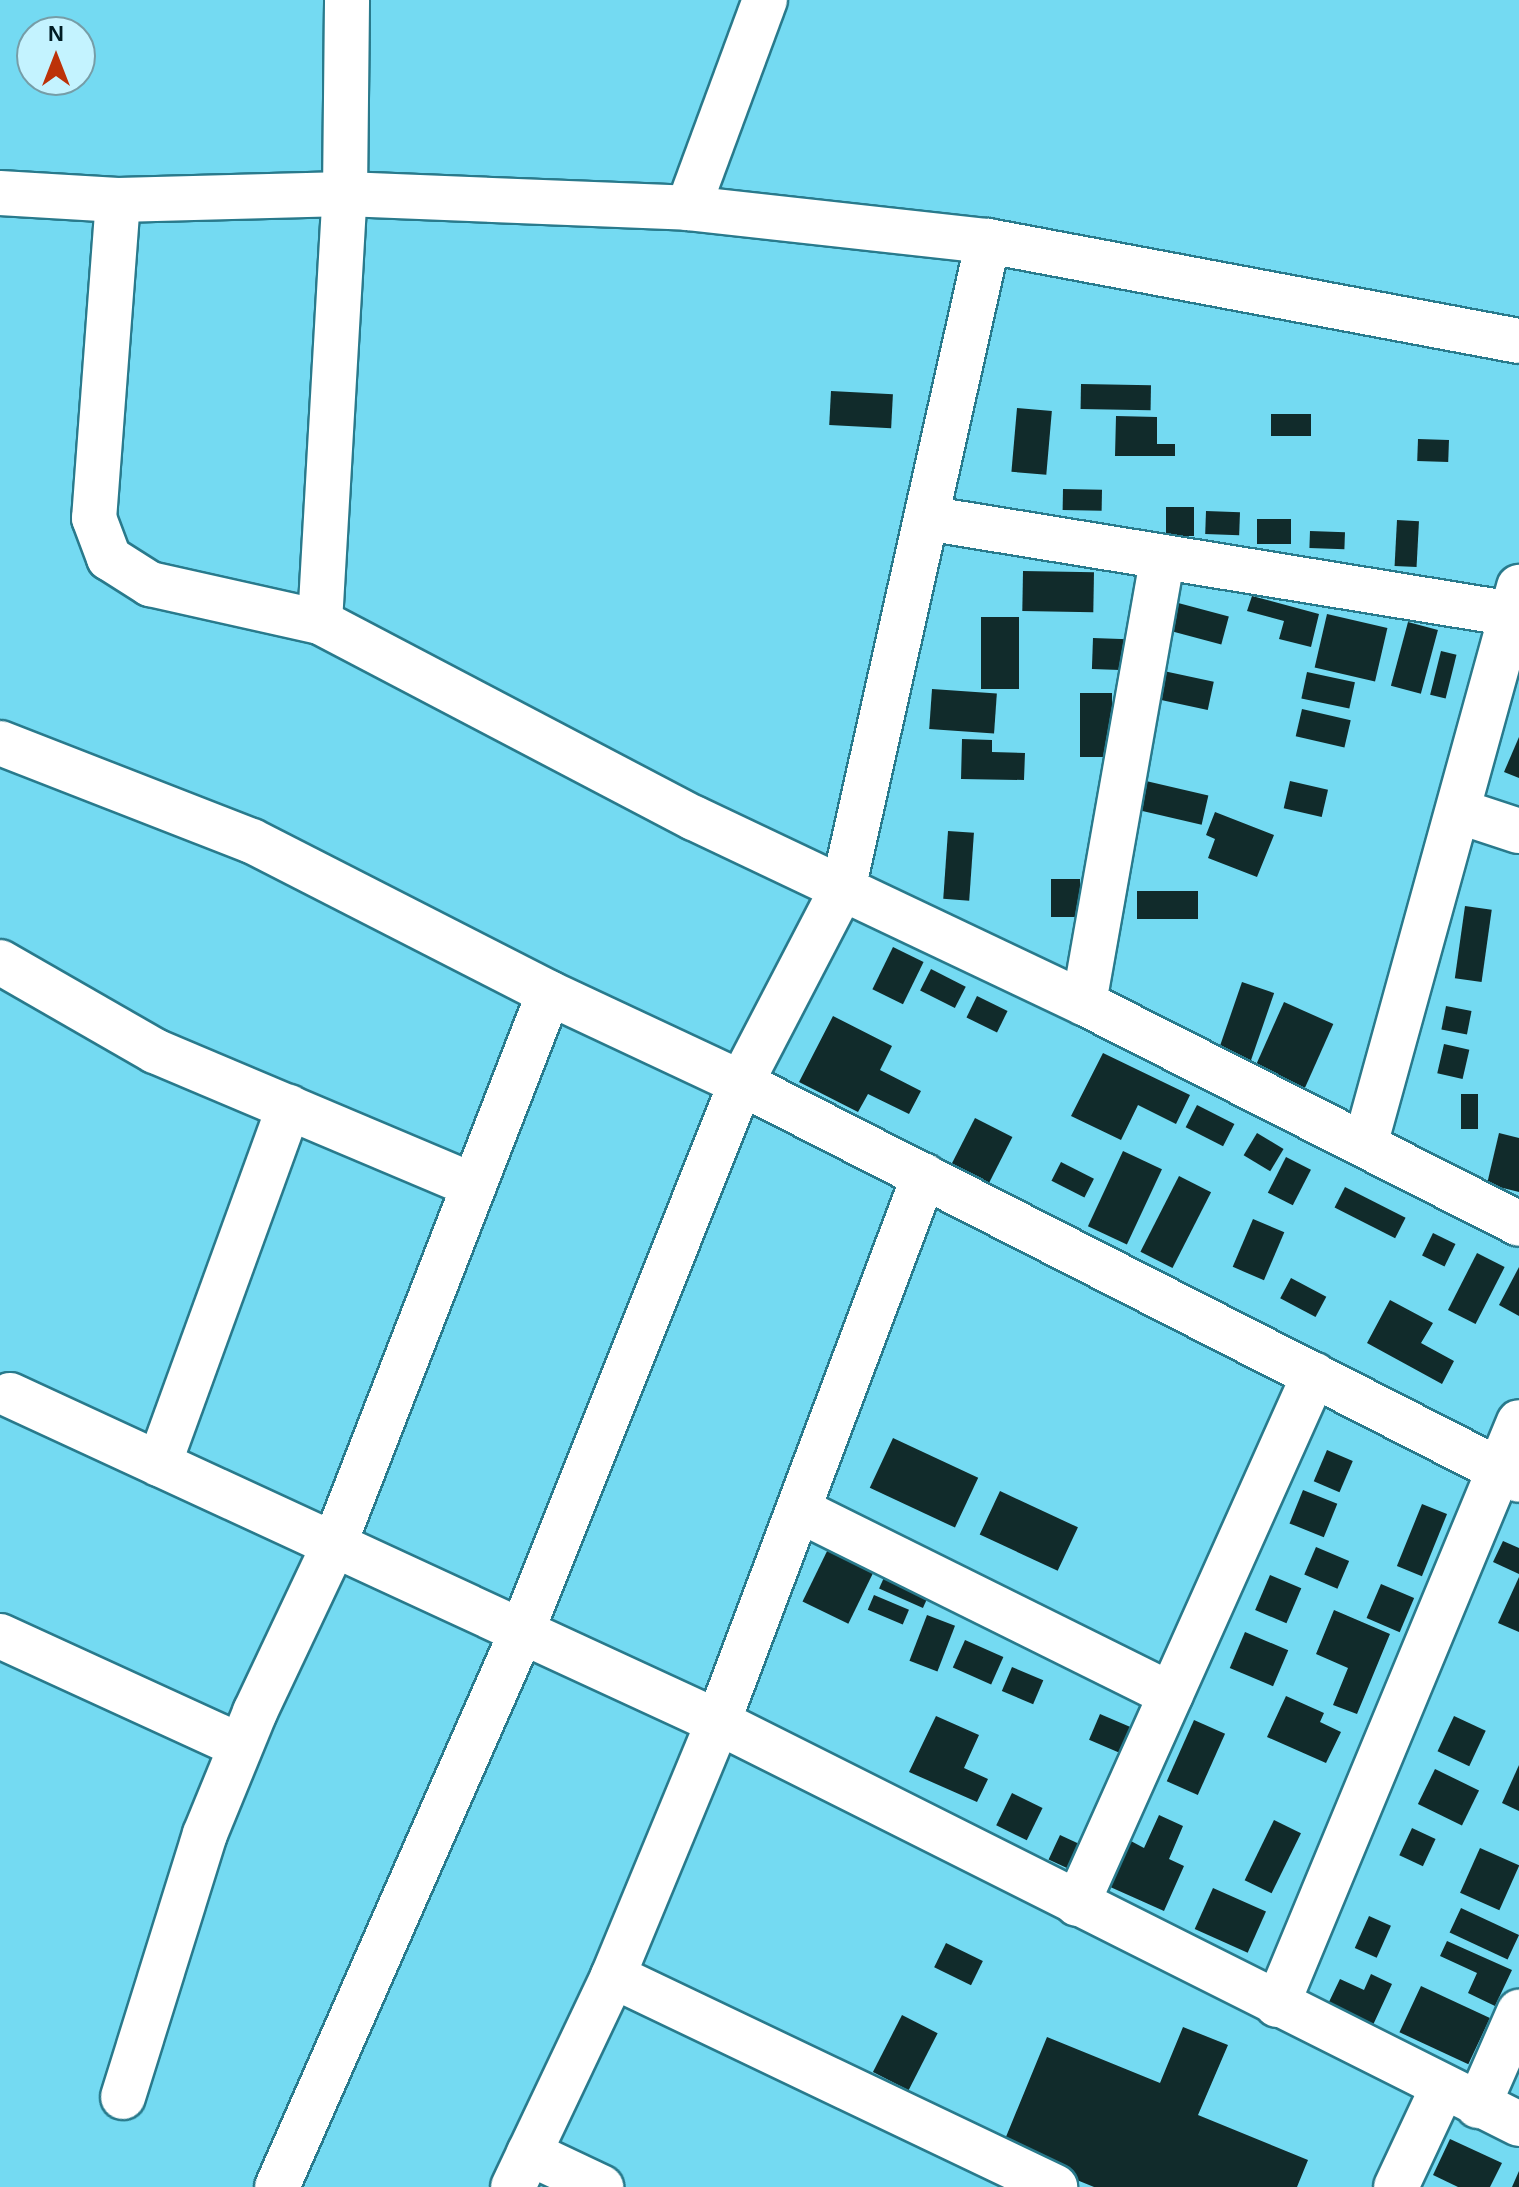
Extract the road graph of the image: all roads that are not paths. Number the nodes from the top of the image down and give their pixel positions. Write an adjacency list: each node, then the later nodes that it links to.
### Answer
1 (347, 0): 4 (street)
2 (765, 0): 6 (street)
3 (0, 193): 5 (street)
4 (345, 194): 5 (street); 6 (street); 12 (street)
5 (118, 200): 12 (street)
6 (688, 208): 7 (street)
7 (988, 241): 8 (street); 9 (street)
8 (1519, 341)
9 (926, 518): 10 (street); 16 (street)
10 (1163, 557): 11 (street); 19 (street)
11 (1515, 601): 14 (street)
12 (320, 622): 16 (street)
13 (0, 743): 18 (street)
14 (1458, 811): 15 (street); 22 (street)
15 (1519, 831)
16 (844, 885): 19 (street); 20 (street)
17 (0, 962): 21 (street)
18 (549, 993): 20 (street); 24 (street)
19 (1084, 1003): 22 (street)
20 (741, 1083): 23 (street); 33 (street)
21 (289, 1107): 24 (street); 29 (street)
22 (1365, 1145): 25 (street)
23 (924, 1176): 26 (street); 31 (street)
24 (474, 1186): 32 (street)
25 (1519, 1224)
26 (1314, 1375): 30 (street); 35 (street)
27 (10, 1395): 29 (street)
28 (1519, 1422): 30 (street)
29 (159, 1464): 32 (street)
30 (1510, 1475): 40 (street)
31 (799, 1510): 35 (street); 36 (street)
32 (334, 1545): 33 (street); 37 (street)
33 (522, 1631): 36 (street); 46 (street)
34 (0, 1636): 37 (street)
35 (1171, 1695): 38 (street)
36 (718, 1722): 38 (street); 39 (street)
37 (240, 1746): 42 (street)
38 (1077, 1904): 40 (street)
39 (613, 1976): 45 (street); 48 (street)
40 (1277, 2005): 43 (street)
41 (1519, 2012): 43 (street)
42 (123, 2097)
43 (1460, 2097): 44 (street); 49 (street)
44 (1519, 2124)
45 (521, 2170): 47 (street)
46 (277, 2187)
47 (601, 2187)
48 (1055, 2187)
49 (1396, 2187)

